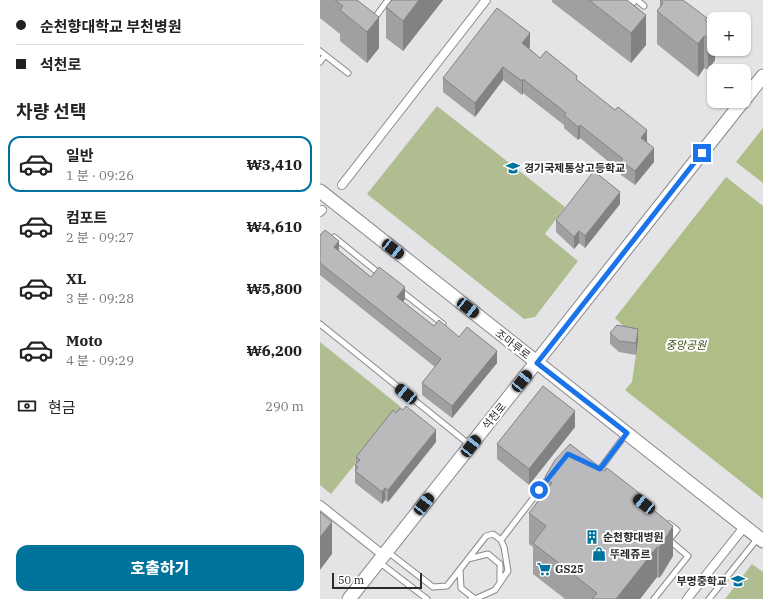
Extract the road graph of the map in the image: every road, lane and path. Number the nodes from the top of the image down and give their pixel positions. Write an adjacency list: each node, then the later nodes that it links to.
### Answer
1 (388, 0): 6 (lane)
2 (486, 0): 14 (street)
3 (628, 0): 4 (lane)
4 (636, 0): 5 (lane)
5 (644, 6)
6 (370, 24)
7 (320, 51): 8 (lane)
8 (326, 55): 9 (lane); 10 (lane)
9 (320, 62)
10 (348, 73)
11 (763, 76): 12 (street, 석천로)
12 (751, 92)
13 (738, 108): 21 (street, 석천로)
14 (342, 185)
15 (320, 191): 21 (street, 조마루로)
16 (327, 235): 17 (lane)
17 (388, 280)
18 (394, 285): 20 (lane)
19 (320, 324): 23 (lane)
20 (449, 329)
21 (537, 363): 22 (street, 조마루로); 23 (street, 석천로)
22 (627, 433): 25 (lane); 30 (street, 조마루로)
23 (471, 446): 33 (street, 석천로)
24 (593, 466): 25 (lane)
25 (600, 469): 27 (lane)
26 (554, 472): 32 (lane)
27 (606, 474)
28 (320, 505): 33 (street)
29 (665, 521): 41 (lane)
30 (745, 526): 31 (street, 조마루로); 42 (street)
31 (761, 539): 43 (lane)
32 (501, 540): 34 (lane); 36 (lane)
33 (383, 556): 35 (lane); 37 (street, 석천로); 38 (lane)
34 (468, 559): 35 (lane); 36 (lane)
35 (460, 569): 40 (lane)
36 (500, 582): 40 (lane)
37 (348, 599)
38 (427, 599)
39 (471, 599): 40 (lane)
40 (475, 599)
41 (654, 599)
42 (687, 599)
43 (709, 599)

